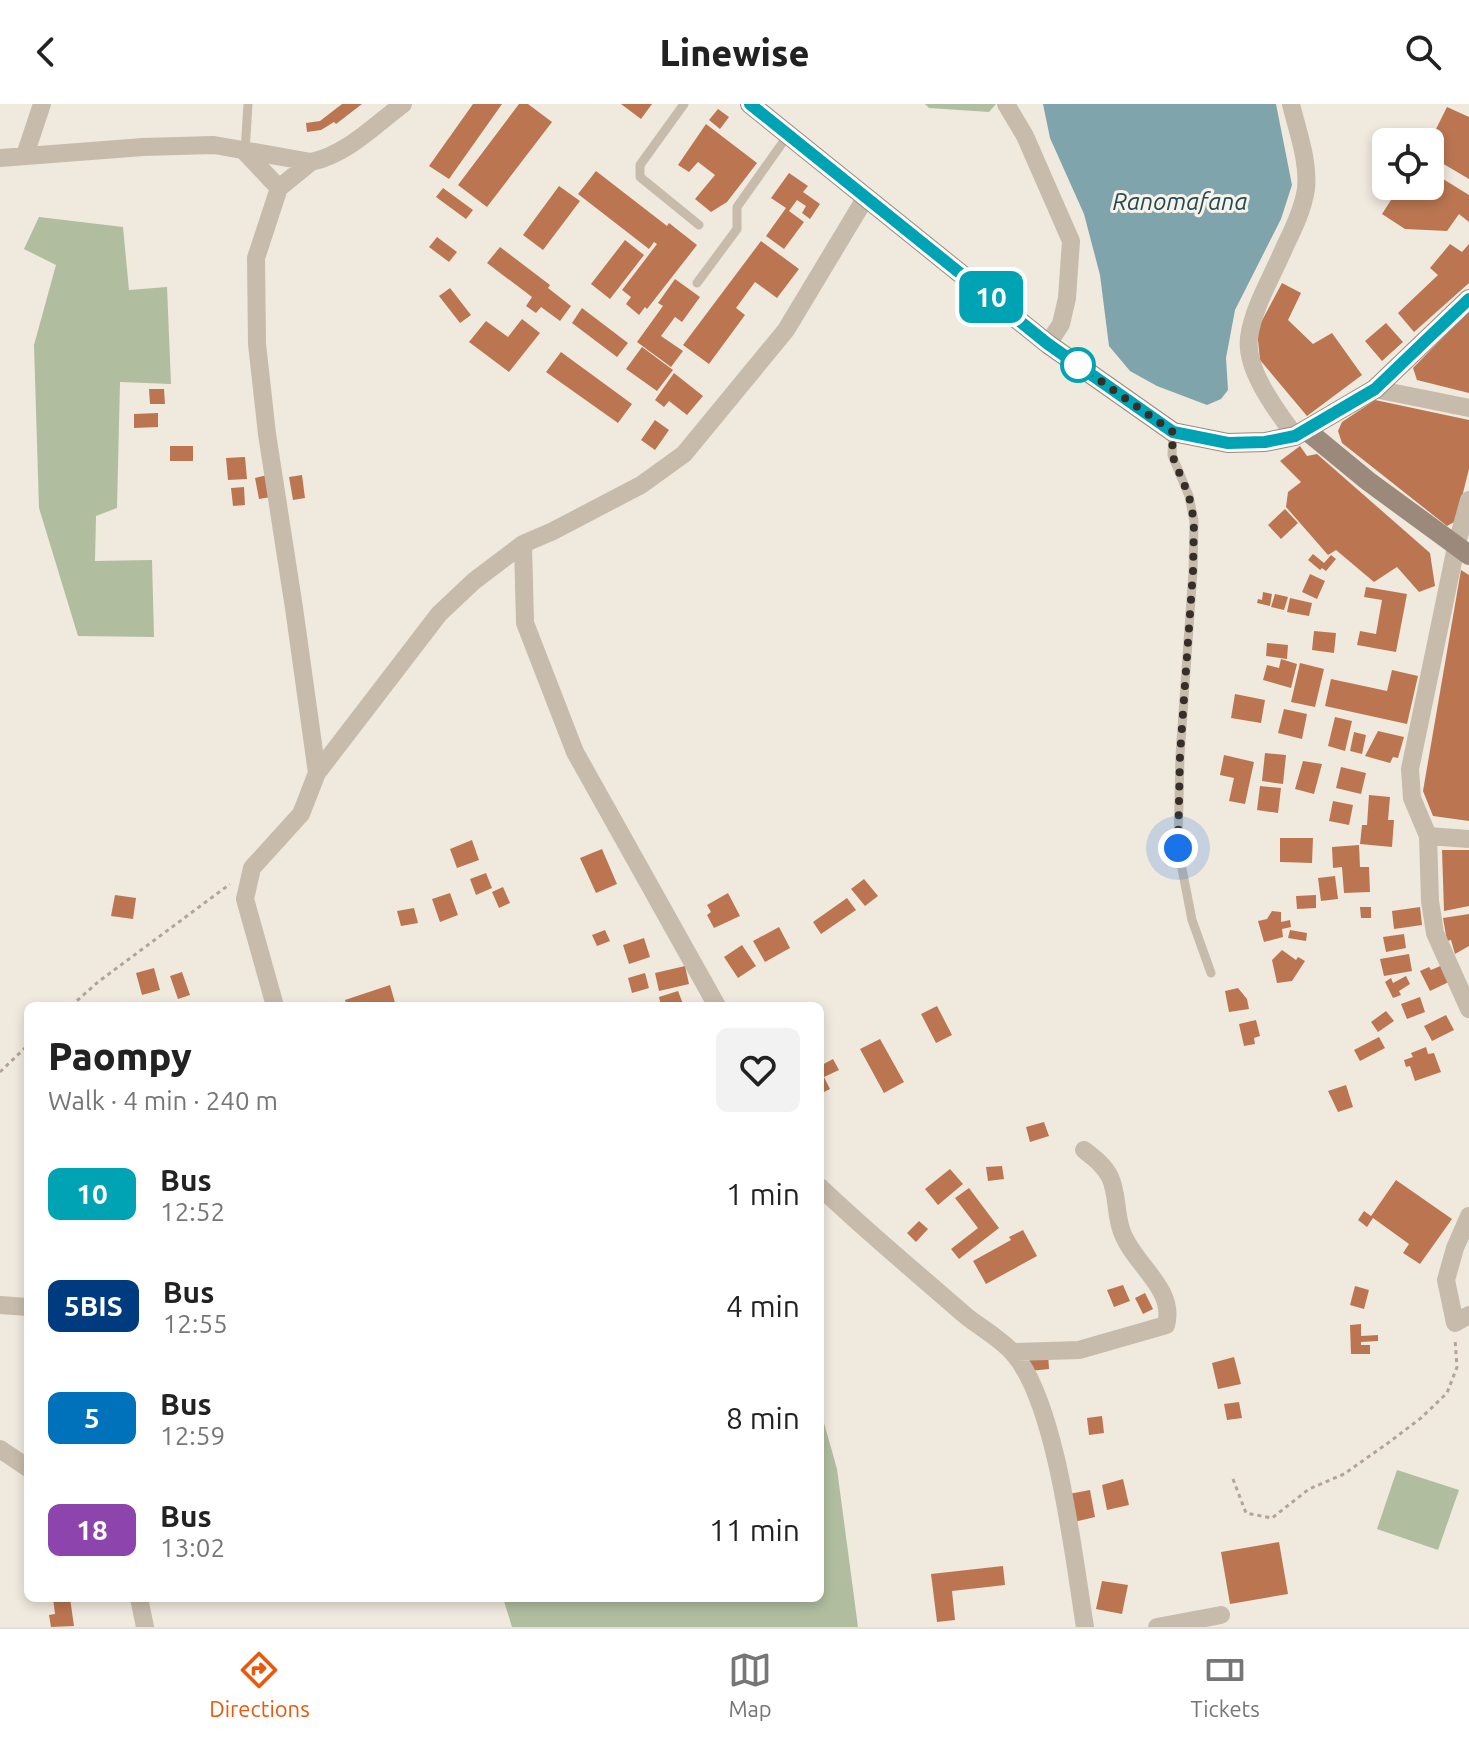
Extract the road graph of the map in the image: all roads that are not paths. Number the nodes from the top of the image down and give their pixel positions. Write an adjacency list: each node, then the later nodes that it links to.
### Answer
1 (42, 104): 10 (street)
2 (248, 104): 9 (lane)
3 (403, 104): 12 (street)
4 (684, 104): 15 (lane)
5 (750, 104): 8 (street)
6 (1006, 104): 18 (street)
7 (1291, 104): 22 (street)
8 (788, 135): 14 (street); 16 (lane)
9 (245, 152): 10 (street); 12 (street); 13 (street)
10 (25, 155): 11 (street)
11 (0, 158)
12 (311, 162): 13 (street)
13 (279, 188): 26 (street)
14 (866, 197): 18 (street); 24 (street)
15 (699, 225)
16 (697, 283)
17 (1469, 299): 19 (street)
18 (1048, 344): 21 (street)
19 (1375, 389): 20 (street); 22 (street)
20 (1469, 408)
21 (1173, 432): 22 (street); 29 (lane)
22 (1300, 433): 25 (street)
23 (1469, 500): 25 (street)
24 (523, 544): 26 (street); 31 (street)
25 (1462, 551): 27 (street)
26 (317, 773): 30 (street)
27 (1428, 836): 28 (street); 32 (street)
28 (1469, 839)
29 (1211, 973)
30 (274, 1002)
31 (715, 1002)
32 (1469, 1009)
33 (1084, 1150): 39 (street)
34 (824, 1190): 39 (street)
35 (1469, 1216): 38 (street)
36 (0, 1305): 37 (street)
37 (24, 1307)
38 (1462, 1319)
39 (1013, 1352): 45 (street)
40 (0, 1449): 41 (street)
41 (24, 1465)
42 (140, 1602): 44 (street)
43 (1221, 1615): 46 (street)
44 (145, 1627)
45 (1085, 1627)
46 (1157, 1627)

